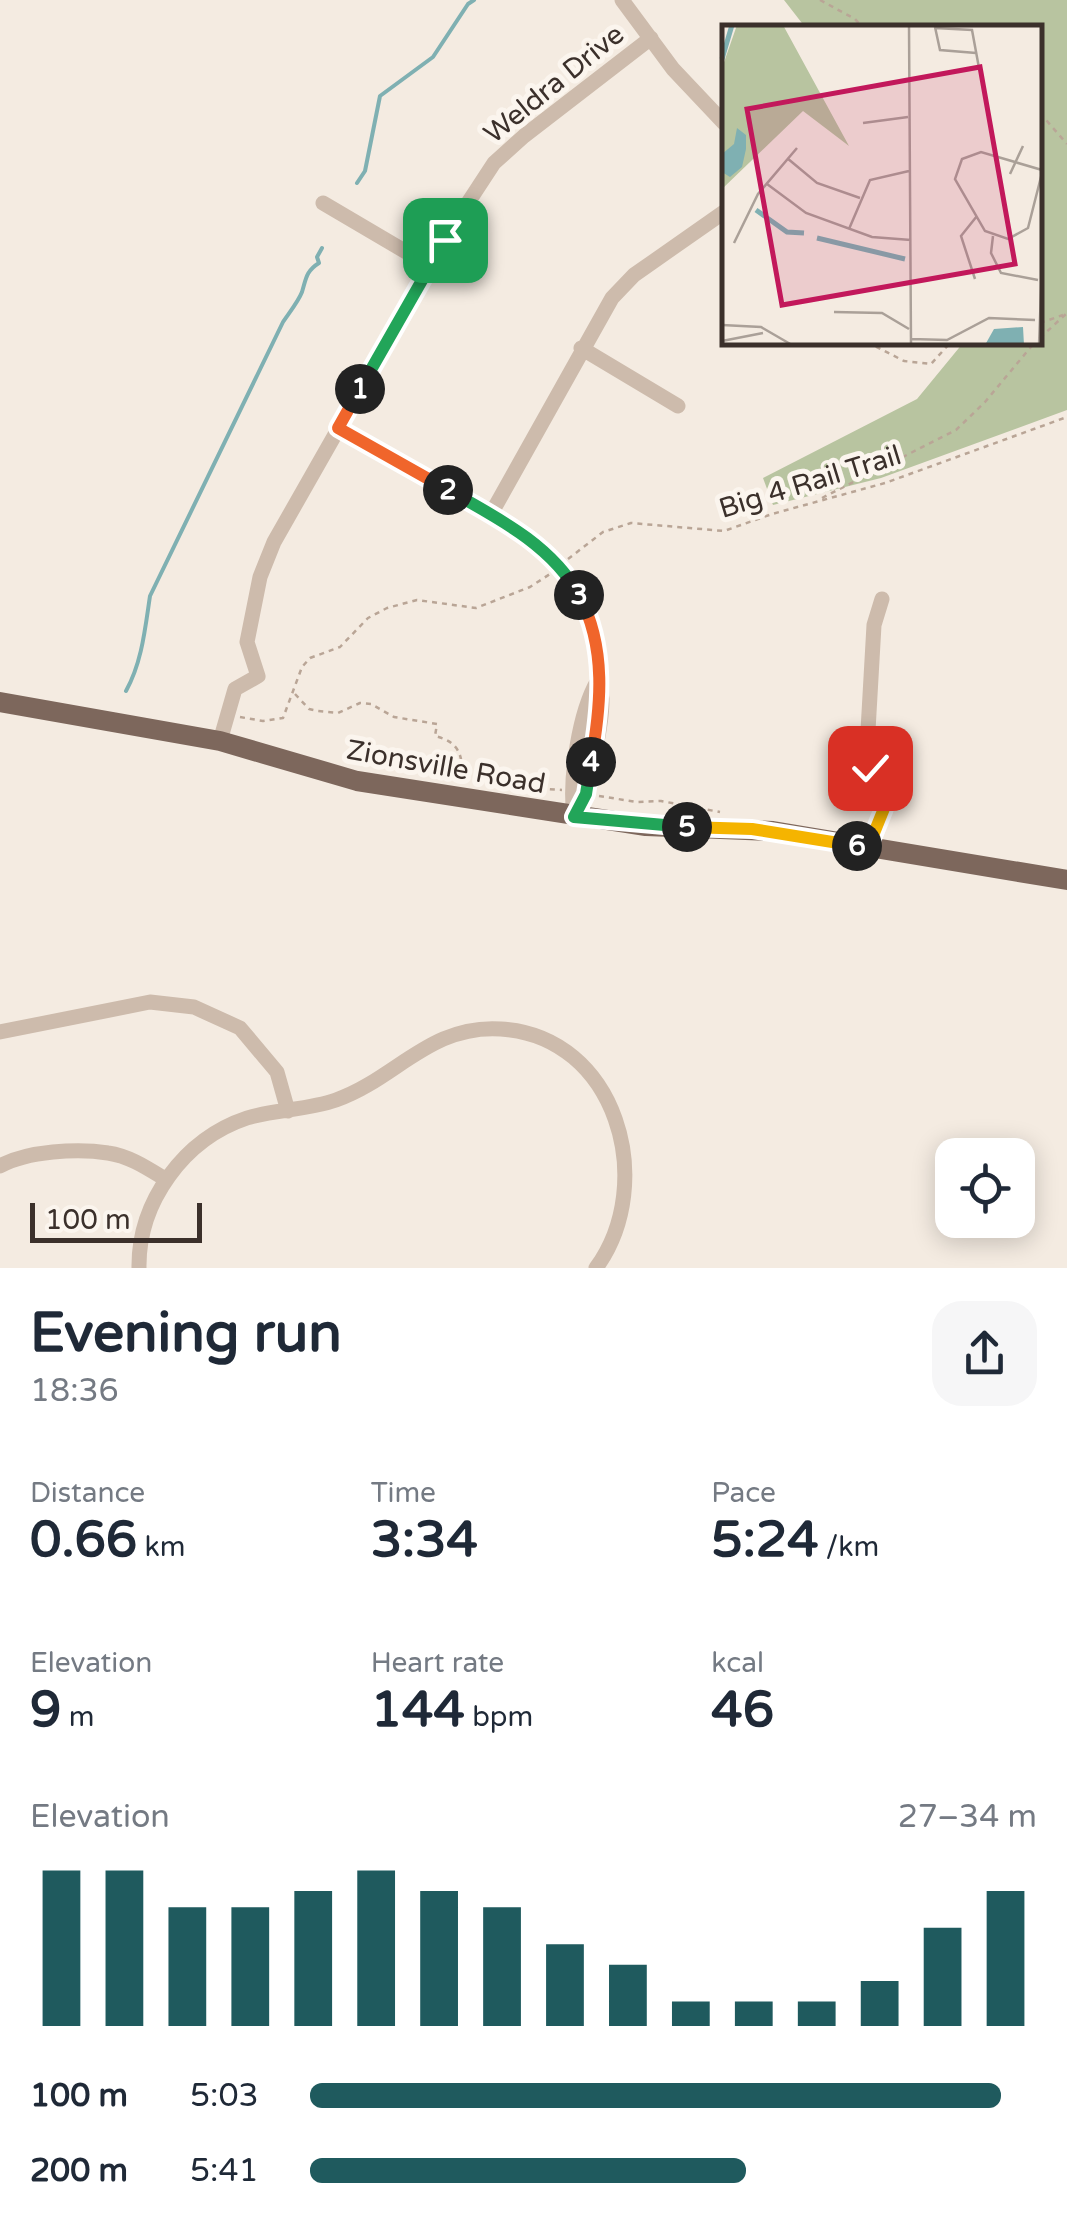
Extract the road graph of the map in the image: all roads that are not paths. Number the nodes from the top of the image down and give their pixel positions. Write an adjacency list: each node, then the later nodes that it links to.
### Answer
1 (622, 0): 2 (street)
2 (651, 38): 3 (street); 6 (street, Weldra Drive)
3 (722, 122)
4 (323, 203): 6 (street)
5 (722, 213): 7 (street)
6 (430, 266): 9 (street, Weldra Drive)
7 (581, 348): 8 (street); 10 (street)
8 (678, 406)
9 (338, 428): 10 (street); 13 (street, Weldra Drive)
10 (491, 514): 14 (street)
11 (882, 599): 15 (street)
12 (0, 702): 13 (main road, Zionsville Road)
13 (220, 741): 14 (main road, Zionsville Road)
14 (574, 817): 15 (main road, Zionsville Road)
15 (868, 848): 16 (main road, Zionsville Road)
16 (1067, 880)
17 (0, 1032): 18 (street)
18 (288, 1110): 20 (street); 22 (street)
19 (0, 1166): 20 (street)
20 (165, 1179): 21 (street)
21 (139, 1268)
22 (596, 1268)

